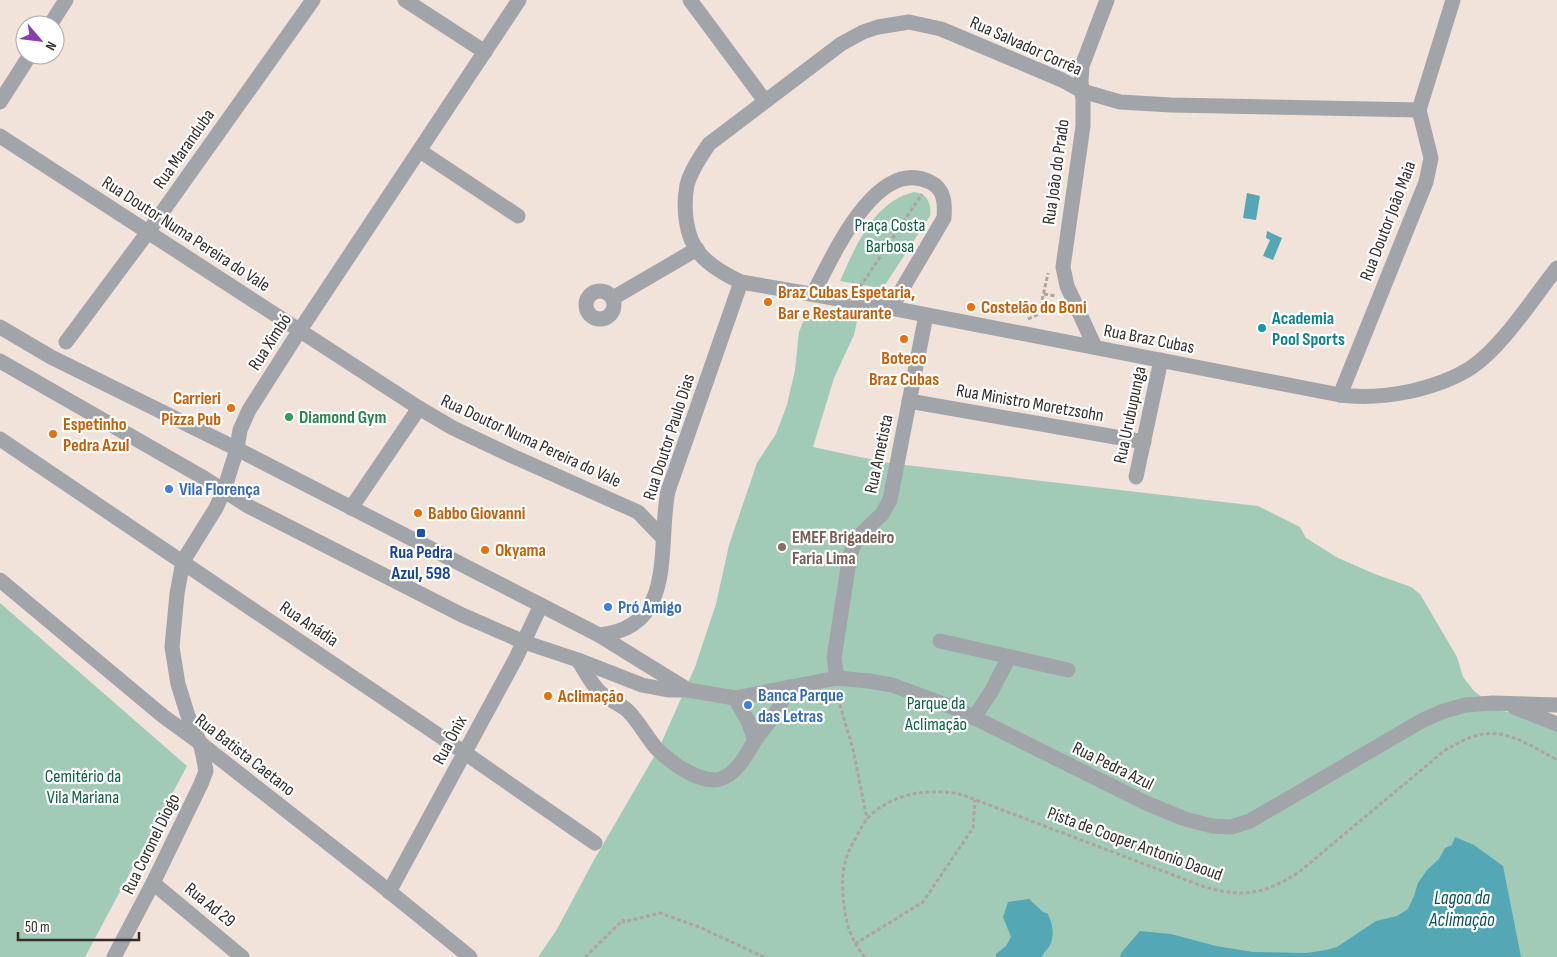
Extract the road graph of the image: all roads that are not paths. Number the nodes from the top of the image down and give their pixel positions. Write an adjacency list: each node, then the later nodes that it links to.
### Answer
1 (66, 0): 8 (street)
2 (313, 0): 18 (street, Rua Maranduba)
3 (405, 0): 9 (street)
4 (519, 0): 9 (street, Rua Ximbó)
5 (690, 0): 12 (street)
6 (1107, 0): 11 (street, Rua João do Prado)
7 (1453, 0): 14 (street)
8 (56, 15)
9 (485, 52): 16 (street, Rua Ximbó)
10 (24, 65): 13 (street)
11 (1082, 91): 12 (street, Rua Salvador Corrêa); 14 (street, Rua Salvador Corrêa); 29 (street, Rua João do Prado)
12 (765, 101): 19 (street, Rua Salvador Corrêa)
13 (0, 102)
14 (1419, 110): 32 (street, Rua Doutor João Maia)
15 (0, 136): 18 (street, Rua Doutor Numa Pereira do Vale)
16 (420, 151): 17 (street); 27 (street, Rua Ximbó)
17 (518, 216)
18 (148, 232): 27 (street, Rua Doutor Numa Pereira do Vale); 28 (street, Rua Maranduba)
19 (697, 249): 21 (street, Rua Braz Cubas); 23 (street)
20 (1557, 268): 32 (street, Rua Braz Cubas)
21 (741, 282): 22 (street, Rua Braz Cubas); 41 (street, Rua Doutor Paulo Dias)
22 (813, 294): 24 (street, Rua Braz Cubas); 24 (street)
23 (613, 298)
24 (891, 308): 25 (street, Rua Braz Cubas)
25 (926, 315): 29 (street, Rua Braz Cubas); 33 (street, Rua Ametista)
26 (0, 327): 37 (street)
27 (300, 330): 34 (street, Rua Doutor Numa Pereira do Vale); 37 (street, Rua Ximbó)
28 (66, 342)
29 (1095, 348): 30 (street, Rua Braz Cubas)
30 (1160, 360): 32 (street, Rua Braz Cubas); 36 (street, Rua Urubupunga)
31 (0, 361): 39 (street)
32 (1340, 395)
33 (909, 401): 36 (street, Rua Ministro Moretzsohn); 51 (street, Rua Ametista)
34 (419, 408): 40 (street); 41 (street, Rua Doutor Numa Pereira do Vale)
35 (0, 439): 42 (street, Rua Anádia)
36 (1144, 442): 38 (street, Rua Urubupunga)
37 (236, 449): 39 (street, Rua Ximbó); 40 (street)
38 (1136, 477)
39 (224, 490): 42 (street, Rua Ximbó); 47 (street)
40 (351, 508): 44 (street)
41 (663, 538): 45 (street, Rua Doutor Paulo Dias)
42 (183, 561): 60 (street, Rua Ximbó); 61 (street, Rua Anádia)
43 (0, 580): 60 (street, Rua Batista Caetano)
44 (541, 605): 45 (street); 47 (street, Rua Ônix)
45 (599, 635): 53 (street)
46 (940, 641): 48 (street)
47 (524, 642): 49 (street); 61 (street, Rua Ônix)
48 (1009, 657): 50 (street); 57 (street)
49 (578, 660): 53 (street); 59 (street)
50 (1068, 670)
51 (837, 678): 52 (street, Rua Pedra Azul); 57 (street, Rua Pedra Azul)
52 (789, 687): 54 (street, Rua Pedra Azul); 59 (street)
53 (688, 690): 54 (street, Rua Pedra Azul)
54 (735, 698): 59 (street)
55 (1505, 704): 56 (street, Rua Pedra Azul); 57 (street, Rua Pedra Azul); 58 (street, Rua Pedra Azul)
56 (1557, 705)
57 (974, 718)
58 (1557, 724)
59 (755, 740)
60 (200, 743): 63 (street, Rua Coronel Diogo); 64 (street, Rua Batista Caetano)
61 (465, 752): 62 (street, Rua Anádia); 64 (street, Rua Ônix)
62 (595, 843)
63 (153, 883): 65 (street, Rua Coronel Diogo); 66 (street, Rua Ad 29)
64 (389, 892): 67 (street, Rua Batista Caetano)
65 (114, 957)
66 (242, 957)
67 (470, 957)

